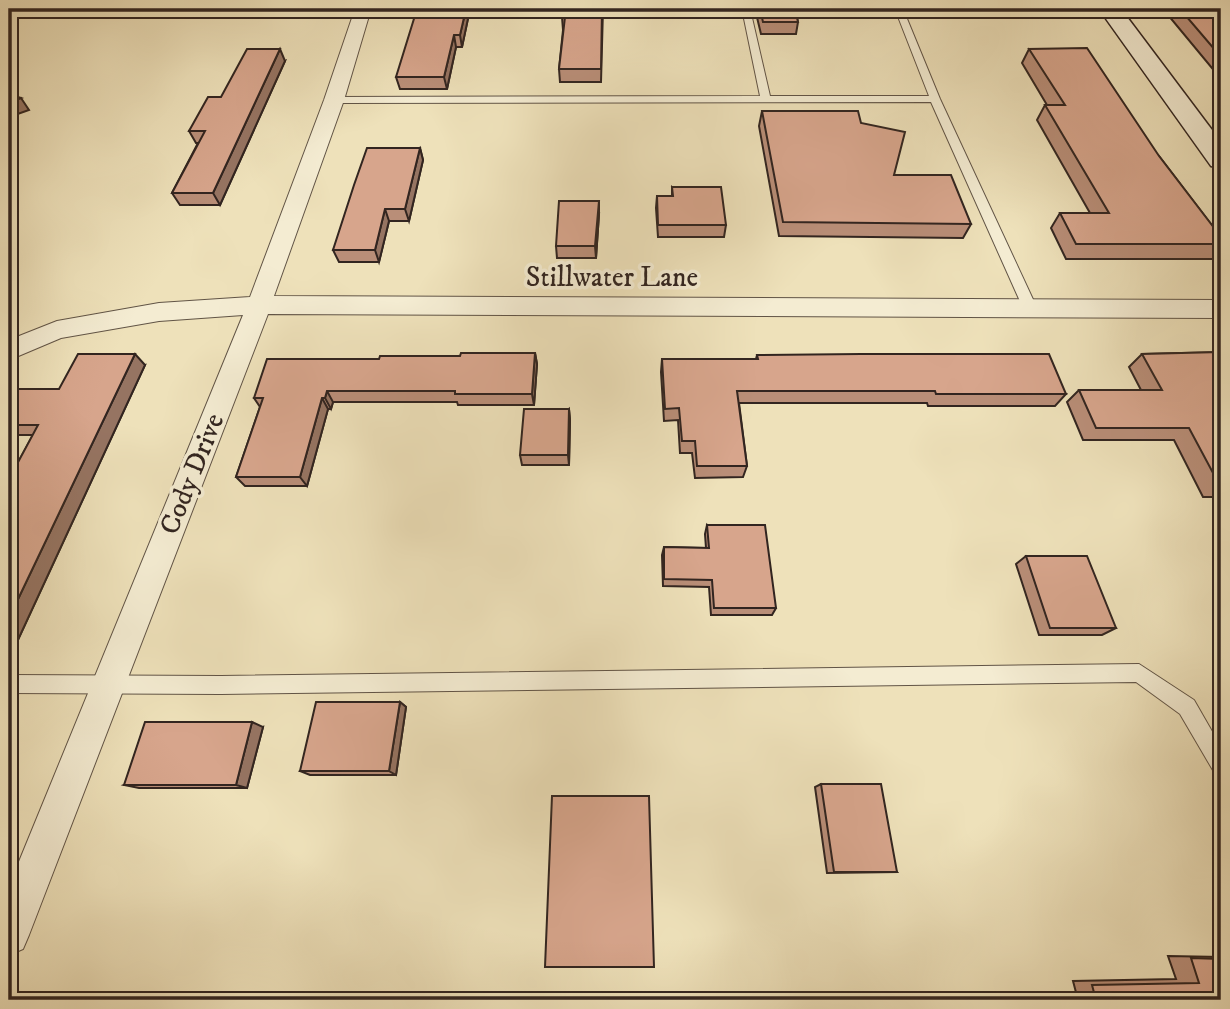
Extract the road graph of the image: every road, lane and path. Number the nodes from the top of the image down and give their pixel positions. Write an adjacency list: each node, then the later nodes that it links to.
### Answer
1 (363, 9): 7 (street, Cody Drive)
2 (746, 9): 5 (lane)
3 (899, 9): 6 (lane)
4 (1110, 9): 8 (street)
5 (766, 99): 6 (lane); 7 (lane)
6 (935, 99): 10 (lane)
7 (334, 100): 9 (street, Cody Drive)
8 (1221, 160)
9 (259, 305): 10 (street, Stillwater Lane); 12 (street, Stillwater Lane); 13 (street, Cody Drive)
10 (1030, 308): 11 (street, Stillwater Lane)
11 (1221, 309)
12 (9, 350)
13 (109, 683): 14 (lane); 15 (lane); 16 (street, Cody Drive)
14 (9, 684)
15 (1221, 765)
16 (9, 935)

